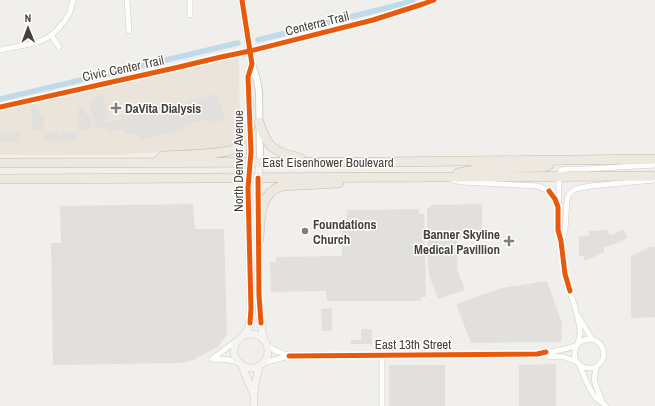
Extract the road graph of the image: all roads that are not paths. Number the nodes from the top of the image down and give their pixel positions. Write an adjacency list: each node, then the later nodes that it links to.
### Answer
1 (73, 0): 7 (street)
2 (127, 0): 6 (street)
3 (190, 0): 5 (street)
4 (242, 0): 10 (street, North Denver Avenue)
5 (190, 15)
6 (129, 31)
7 (51, 36): 8 (street); 9 (street)
8 (59, 47)
9 (0, 50)
10 (252, 64): 11 (street, North Denver Avenue); 12 (street, North Denver Avenue)
11 (259, 122): 17 (street, North Denver Avenue); 18 (highway)
12 (250, 128): 15 (highway); 16 (street, North Denver Avenue)
13 (655, 159): 14 (highway, East Eisenhower Boulevard)
14 (550, 161): 18 (highway, East Eisenhower Boulevard); 23 (highway)
15 (157, 162): 16 (highway, East Eisenhower Boulevard); 19 (highway, East Eisenhower Boulevard)
16 (250, 162): 17 (highway, East Eisenhower Boulevard); 24 (main road, North Denver Avenue)
17 (260, 162): 18 (highway, East Eisenhower Boulevard); 25 (main road, North Denver Avenue)
18 (343, 162)
19 (0, 163)
20 (655, 166): 21 (street)
21 (559, 176): 22 (highway, East Eisenhower Boulevard); 23 (highway, East Eisenhower Boulevard); 28 (street)
22 (655, 176)
23 (431, 177): 25 (highway, East Eisenhower Boulevard); 28 (street); 29 (highway)
24 (249, 178): 25 (highway, East Eisenhower Boulevard); 26 (highway, East Eisenhower Boulevard); 32 (main road, North Denver Avenue)
25 (258, 178): 29 (main road, North Denver Avenue)
26 (0, 179)
27 (655, 180): 30 (street)
28 (558, 207): 30 (street)
29 (259, 239): 34 (main road, North Denver Avenue)
30 (562, 241): 31 (street)
31 (578, 316): 33 (street); 35 (street)
32 (242, 337): 34 (main road); 40 (main road); 40 (street)
33 (592, 339): 35 (street); 42 (street)
34 (265, 342): 38 (street, East 13th Street); 41 (main road)
35 (578, 344): 36 (street, East 13th Street); 39 (street)
36 (538, 354): 37 (street, East 13th Street); 39 (street, East 13th Street)
37 (382, 355): 38 (street, East 13th Street); 46 (street)
38 (289, 356): 41 (street, East 13th Street)
39 (578, 362): 42 (street); 44 (street)
40 (240, 364): 41 (main road); 43 (main road)
41 (261, 364): 43 (main road)
42 (597, 366): 44 (street)
43 (253, 393): 45 (main road)
44 (602, 402): 47 (street)
45 (254, 406)
46 (382, 406)
47 (606, 406)

